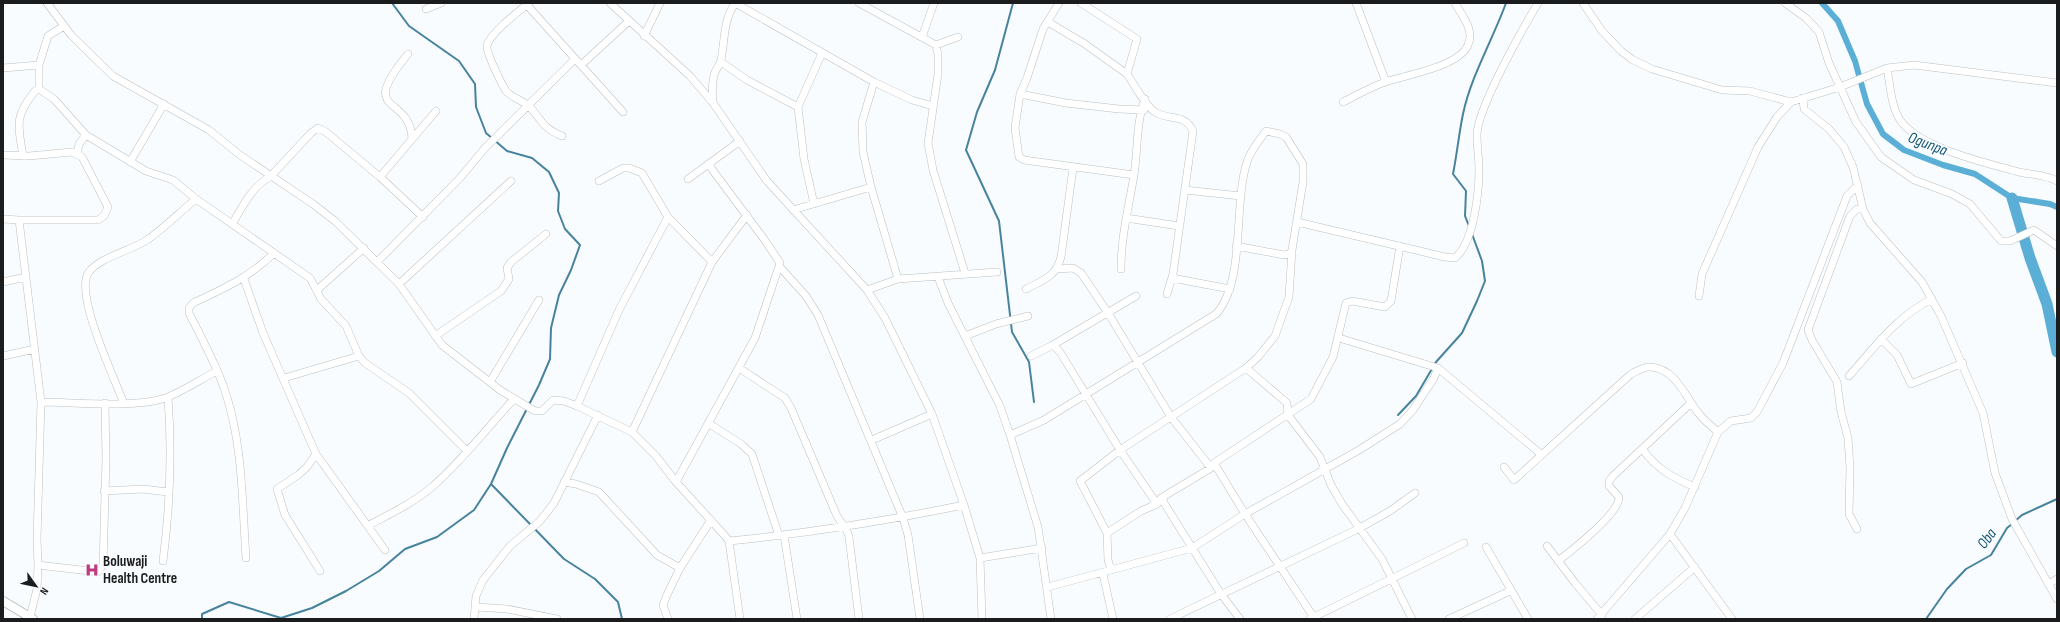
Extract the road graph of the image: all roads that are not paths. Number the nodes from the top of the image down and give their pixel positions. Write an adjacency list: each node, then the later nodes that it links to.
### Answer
1 (47, 3): 18 (street)
2 (441, 3): 15 (street)
3 (610, 3): 16 (street)
4 (660, 3): 19 (street)
5 (859, 3): 20 (street)
6 (934, 3): 20 (street)
7 (1059, 3): 17 (street)
8 (1081, 3): 31 (street)
9 (1356, 3): 33 (street)
10 (1455, 3): 33 (street)
11 (1538, 3): 87 (street)
12 (1583, 3): 41 (street)
13 (1785, 3): 35 (street)
14 (528, 4): 25 (street); 44 (street)
15 (426, 9)
16 (629, 21): 19 (street); 28 (street)
17 (1048, 22): 31 (street); 37 (street)
18 (64, 26): 27 (street); 43 (street)
19 (644, 36): 42 (street)
20 (922, 37): 22 (street)
21 (958, 37): 22 (street)
22 (936, 45): 45 (street)
23 (822, 53): 26 (street); 32 (street); 46 (street)
24 (408, 54): 53 (street)
25 (575, 59): 28 (street); 44 (street)
26 (721, 62): 42 (street); 46 (street)
27 (39, 65): 29 (street); 36 (street)
28 (581, 65): 50 (street)
29 (3, 68)
30 (1887, 68): 34 (street); 35 (street); 66 (street)
31 (1127, 74): 39 (street)
32 (874, 82): 45 (street); 69 (street)
33 (1386, 82): 40 (street)
34 (2057, 83)
35 (1842, 86): 38 (street); 88 (street)
36 (39, 89): 51 (street); 57 (street)
37 (1020, 94): 48 (street); 60 (street)
38 (1803, 98): 41 (street); 68 (street)
39 (1144, 99): 47 (street); 48 (street)
40 (1344, 102)
41 (1792, 102): 112 (street)
42 (713, 103): 54 (street)
43 (164, 104): 58 (street); 62 (street)
44 (528, 105): 52 (street); 77 (street)
45 (933, 106): 98 (street)
46 (798, 107): 73 (street)
47 (1151, 109): 48 (street); 70 (street)
48 (1140, 110): 61 (street)
49 (436, 111): 53 (street)
50 (623, 112)
51 (86, 135): 55 (street); 58 (street)
52 (562, 136)
53 (412, 139): 63 (street)
54 (740, 142): 59 (street); 75 (street)
55 (77, 154): 57 (street); 81 (street)
56 (3, 155): 57 (street)
57 (23, 156)
58 (130, 162): 72 (street)
59 (708, 164): 64 (street); 76 (street)
60 (1073, 168): 61 (street); 95 (street)
61 (1134, 175): 80 (street)
62 (270, 176): 63 (street); 83 (street); 89 (street)
63 (380, 177): 77 (street)
64 (688, 179)
65 (511, 180): 105 (street)
66 (2057, 181)
67 (599, 182): 79 (street)
68 (1858, 185): 74 (street); 149 (street)
69 (871, 187): 73 (street); 103 (street)
70 (1185, 190): 71 (street); 84 (street)
71 (1241, 196): 82 (street); 86 (street)
72 (196, 199): 83 (street); 141 (street)
73 (814, 204): 75 (street)
74 (1863, 209): 113 (street); 174 (street)
75 (793, 210): 109 (street)
76 (747, 215): 93 (street); 94 (street)
77 (423, 217): 92 (street)
78 (3, 218): 81 (street)
79 (668, 218): 93 (street); 142 (street)
80 (1126, 218): 84 (street); 96 (street)
81 (19, 220): 99 (street)
82 (1297, 222): 87 (street); 90 (street)
83 (232, 224): 91 (street)
84 (1179, 226): 101 (street)
85 (546, 234): 117 (street)
86 (1236, 246): 90 (street); 107 (street)
87 (1400, 246): 119 (street)
88 (2057, 246)
89 (364, 248): 92 (street); 108 (street)
90 (1292, 250): 129 (street)
91 (274, 253): 102 (street); 108 (street)
92 (377, 262): 105 (street)
93 (712, 262): 148 (street)
94 (779, 266): 128 (street); 151 (street)
95 (1058, 269): 106 (street); 115 (street)
96 (1121, 269)
97 (997, 272): 98 (street)
98 (965, 273): 100 (street)
99 (26, 277): 104 (street); 122 (street)
100 (938, 277): 103 (street); 118 (street)
101 (1172, 278): 107 (street); 110 (street)
102 (244, 279): 131 (street); 133 (street)
103 (898, 279): 109 (street)
104 (3, 282)
105 (399, 284): 117 (street)
106 (1026, 289)
107 (1230, 289): 126 (street)
108 (317, 290): 124 (street)
109 (867, 290): 143 (street)
110 (1167, 294)
111 (1136, 296): 115 (street)
112 (1699, 296)
113 (1932, 299): 120 (street); 127 (street)
114 (538, 300): 134 (street)
115 (1108, 313): 121 (street); 126 (street)
116 (1028, 316): 118 (street)
117 (434, 336): 134 (street)
118 (965, 336): 150 (street)
119 (1338, 338): 130 (street); 145 (street)
120 (1882, 339): 127 (street); 132 (street)
121 (1051, 346): 125 (street); 135 (street)
122 (35, 349): 123 (street); 138 (street)
123 (3, 356)
124 (359, 356): 133 (street); 154 (street)
125 (1031, 356)
126 (1138, 363): 135 (street); 146 (street)
127 (1963, 363): 198 (street)
128 (739, 368): 147 (street); 172 (street)
129 (1246, 368): 145 (street); 146 (street)
130 (1438, 368): 156 (street); 159 (street)
131 (217, 371): 136 (street); 185 (street)
132 (1849, 376)
133 (284, 378): 155 (street)
134 (490, 382): 137 (street)
135 (1085, 394): 150 (street); 152 (street)
136 (168, 397): 141 (street); 164 (street)
137 (516, 401): 142 (street); 154 (street)
138 (41, 402): 139 (street); 190 (street)
139 (105, 403): 141 (street); 163 (street)
140 (1691, 403): 149 (street); 153 (street); 156 (street)
141 (124, 404)
142 (577, 406): 144 (street)
143 (932, 414): 151 (street); 167 (street)
144 (598, 415): 148 (street); 160 (street)
145 (1288, 415): 157 (street); 159 (street)
146 (1171, 417): 152 (street); 157 (street)
147 (708, 423): 161 (street); 177 (street)
148 (632, 432): 161 (street)
149 (1718, 432): 162 (street)
150 (1010, 435): 182 (street)
151 (872, 440): 169 (street)
152 (1120, 450): 166 (street); 175 (street)
153 (1643, 450): 162 (street); 187 (street)
154 (467, 451): 171 (street)
155 (316, 454): 171 (street); 194 (street)
156 (1542, 455): 158 (street)
157 (1212, 465): 166 (street); 168 (street)
158 (1504, 467)
159 (1326, 469): 168 (street); 173 (street)
160 (564, 482): 192 (street); 204 (street)
161 (676, 482): 170 (street)
162 (1695, 487): 176 (street)
163 (104, 491): 164 (street); 190 (street)
164 (168, 492): 188 (street)
165 (1415, 492): 173 (street)
166 (1159, 501): 175 (street); 183 (street)
167 (964, 505): 169 (street); 186 (street)
168 (1245, 514): 183 (street); 189 (street)
169 (903, 518): 172 (street); 214 (street)
170 (711, 520): 178 (street); 192 (street)
171 (369, 525): 184 (street)
172 (843, 525): 177 (street); 213 (street)
173 (1358, 529): 189 (street); 197 (street)
174 (1857, 530)
175 (1107, 533): 193 (street)
176 (1670, 534): 191 (street); 205 (street)
177 (782, 536): 178 (street); 212 (street)
178 (729, 541): 211 (street)
179 (1464, 543): 197 (street)
180 (1547, 546): 187 (street)
181 (1486, 547): 200 (street)
182 (1042, 548): 186 (street); 199 (street)
183 (1192, 548): 193 (street); 201 (street)
184 (385, 550)
185 (246, 558)
186 (980, 558): 215 (street)
187 (1558, 560): 205 (street)
188 (163, 561)
189 (1279, 565): 201 (street); 207 (street)
190 (38, 566): 206 (street)
191 (1694, 567): 223 (street); 224 (street)
192 (680, 568): 210 (street)
193 (1111, 570): 195 (street)
194 (320, 571)
195 (1103, 574): 199 (street); 217 (street)
196 (2057, 578): 198 (street)
197 (1392, 579): 207 (street); 220 (street)
198 (2048, 584): 202 (street)
199 (1048, 587): 216 (street)
200 (1510, 590): 221 (street); 222 (street)
201 (1221, 594): 218 (street); 219 (street)
202 (2057, 599)
203 (4, 602): 206 (street)
204 (476, 607): 208 (street); 209 (street)
205 (1600, 617)
206 (32, 618)
207 (1313, 618)
208 (474, 619)
209 (557, 619)
210 (668, 619)
211 (740, 619)
212 (797, 619)
213 (859, 619)
214 (920, 619)
215 (982, 619)
216 (1051, 619)
217 (1113, 619)
218 (1172, 619)
219 (1240, 619)
220 (1412, 619)
221 (1449, 619)
222 (1528, 619)
223 (1635, 619)
224 (1732, 619)

